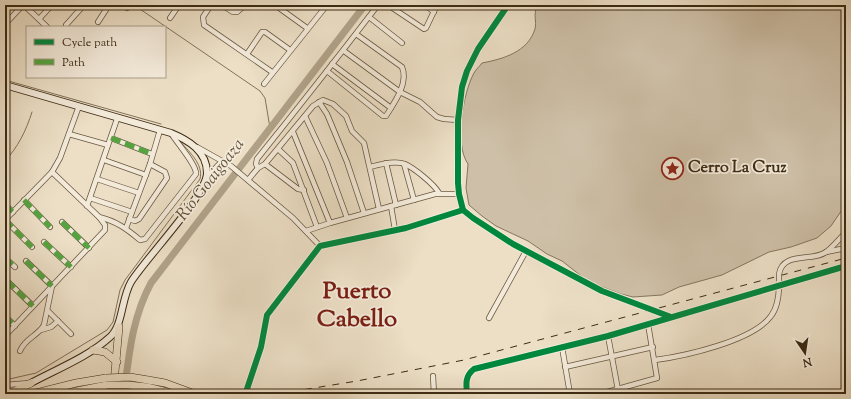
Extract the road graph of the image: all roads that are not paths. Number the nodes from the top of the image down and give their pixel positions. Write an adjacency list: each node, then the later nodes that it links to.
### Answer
1 (24, 5): 21 (street); 22 (street)
2 (52, 5): 21 (street)
3 (84, 5): 24 (street)
4 (109, 5): 23 (street)
5 (122, 5): 17 (street)
6 (179, 5): 20 (street)
7 (211, 5): 31 (street)
8 (222, 5): 9 (street)
9 (245, 5)
10 (275, 5): 26 (street)
11 (378, 5): 19 (street)
12 (388, 5): 18 (street)
13 (425, 5): 18 (street)
14 (437, 5): 18 (street)
15 (508, 5): 43 (street)
16 (325, 6): 26 (street)
17 (128, 8)
18 (434, 12)
19 (369, 17): 27 (street); 28 (street)
20 (170, 18)
21 (39, 19): 25 (street)
22 (8, 21)
23 (98, 22)
24 (66, 25)
25 (46, 26)
26 (307, 28): 29 (street)
27 (356, 34): 30 (street); 37 (street)
28 (402, 43)
29 (290, 50): 31 (street); 34 (street)
30 (344, 51): 32 (street); 37 (street)
31 (247, 54): 34 (street)
32 (332, 64): 33 (street); 40 (street)
33 (327, 71): 40 (street); 60 (street)
34 (272, 72): 35 (street)
35 (264, 84)
36 (5, 85): 39 (main road)
37 (400, 92): 40 (street); 43 (street)
38 (319, 102): 41 (street); 59 (street); 81 (street)
39 (79, 106): 42 (main road); 47 (street)
40 (391, 108)
41 (305, 116): 46 (street); 83 (street)
42 (117, 119): 44 (main road); 48 (street)
43 (458, 120): 69 (street)
44 (160, 130): 45 (main road); 52 (street)
45 (171, 132): 50 (main road); 90 (street)
46 (293, 132): 51 (street); 87 (street)
47 (69, 134): 49 (street); 61 (street)
48 (111, 138): 49 (street); 52 (street)
49 (108, 145): 53 (street)
50 (194, 145): 54 (street); 63 (main road)
51 (278, 149): 57 (street); 66 (street)
52 (152, 154): 56 (street)
53 (104, 160): 62 (street); 64 (street)
54 (222, 161): 63 (street); 65 (street)
55 (386, 163): 58 (street); 59 (street); 74 (street)
56 (150, 164): 62 (street); 84 (street)
57 (265, 164): 60 (street); 66 (street)
58 (404, 164): 68 (street); 72 (street)
59 (370, 167): 77 (street)
60 (258, 168): 65 (street)
61 (52, 172): 71 (street); 75 (street)
62 (146, 175): 67 (street)
63 (207, 177): 117 (main road)
64 (97, 179): 67 (street); 70 (street)
65 (248, 180): 92 (street)
66 (304, 190): 89 (street)
67 (139, 193): 80 (street)
68 (438, 193): 69 (street); 72 (street)
69 (459, 194): 78 (street)
70 (90, 198): 75 (street); 80 (street)
71 (24, 200): 79 (street); 88 (street)
72 (414, 200): 74 (street)
73 (5, 205): 79 (street)
74 (396, 205): 76 (street)
75 (87, 206): 82 (street)
76 (390, 206): 77 (street); 91 (street)
77 (378, 209): 81 (street)
78 (463, 210): 91 (street); 99 (street)
79 (13, 212): 85 (street)
80 (132, 212): 84 (street)
81 (364, 213): 83 (street)
82 (99, 217): 90 (street); 97 (street)
83 (347, 218): 87 (street)
84 (129, 219): 90 (street)
85 (5, 220): 96 (street)
86 (62, 222): 97 (street)
87 (330, 223): 89 (street)
88 (50, 227)
89 (317, 227): 92 (street)
90 (126, 228)
91 (395, 230): 95 (street)
92 (306, 231): 95 (street)
93 (846, 232): 100 (street)
94 (44, 242): 105 (street)
95 (320, 246): 135 (street)
96 (32, 247)
97 (89, 248): 105 (street)
98 (846, 248): 100 (street)
99 (526, 251): 112 (street); 113 (street)
100 (826, 252): 107 (street, bridge)
101 (5, 258): 104 (street)
102 (26, 261): 108 (street)
103 (846, 266): 107 (street)
104 (15, 267)
105 (71, 267): 108 (street)
106 (7, 281): 109 (street)
107 (779, 283): 112 (street); 127 (street)
108 (52, 286): 109 (street); 110 (street)
109 (33, 306): 116 (street)
110 (48, 311): 114 (street); 118 (street)
111 (5, 316): 116 (street)
112 (671, 317): 115 (street)
113 (489, 318)
114 (58, 321): 118 (street); 119 (street)
115 (648, 324): 121 (street); 123 (street)
116 (14, 326): 120 (street)
117 (119, 327): 125 (main road); 128 (main road)
118 (41, 330): 124 (street)
119 (71, 334)
120 (5, 336)
121 (608, 336): 122 (street); 126 (street)
122 (562, 347): 129 (street); 139 (street)
123 (653, 347): 126 (street); 127 (street)
124 (20, 350)
125 (93, 350): 128 (main road); 132 (main road)
126 (611, 356): 129 (street); 136 (street)
127 (655, 360): 136 (street)
128 (117, 362): 143 (main road)
129 (565, 367): 148 (street)
130 (432, 376): 146 (street)
131 (106, 382): 134 (main road, bridge); 137 (main road); 138 (main road)
132 (32, 383): 133 (street); 137 (main road); 140 (main road)
133 (5, 386)
134 (164, 386): 144 (main road); 145 (main road)
135 (247, 389)
136 (618, 390): 149 (street)
137 (40, 392): 141 (main road)
138 (73, 393): 142 (main road)
139 (467, 393): 147 (street)
140 (9, 394)
141 (32, 394)
142 (62, 394)
143 (113, 394)
144 (175, 394)
145 (195, 394)
146 (434, 394)
147 (457, 394)
148 (570, 394)
149 (600, 394)

